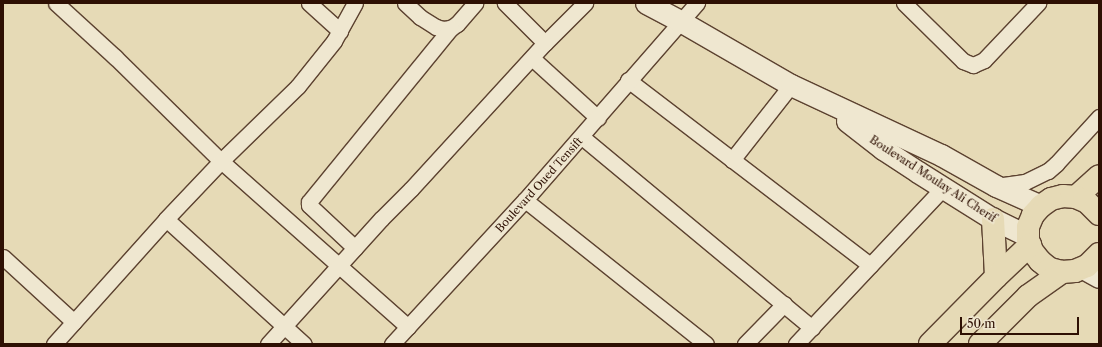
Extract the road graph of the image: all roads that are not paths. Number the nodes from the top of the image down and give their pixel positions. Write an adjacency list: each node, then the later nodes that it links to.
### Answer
1 (56, 3): 23 (street)
2 (309, 3): 13 (street)
3 (355, 3): 13 (street)
4 (405, 3): 12 (street)
5 (475, 3): 12 (street)
6 (505, 3): 14 (street)
7 (585, 3): 14 (street)
8 (697, 3): 11 (street, Boulevard Oued Tensift)
9 (904, 3): 10 (street)
10 (1038, 3)
11 (664, 10): 16 (street, Boulevard Oued Tensift); 17 (main road, Boulevard Moulay Ali Cherif)
12 (451, 28): 34 (street)
13 (340, 31): 23 (street)
14 (545, 43): 15 (street)
15 (532, 58): 20 (street); 34 (street)
16 (628, 80): 20 (street, Boulevard Oued Tensift); 22 (street)
17 (791, 85): 18 (main road, Boulevard Moulay Ali Cherif); 22 (street)
18 (822, 101): 25 (main road, Boulevard Moulay Ali Cherif); 26 (main road, Boulevard Moulay Ali Cherif)
19 (1099, 117): 25 (street)
20 (598, 118): 21 (street, Boulevard Oued Tensift)
21 (582, 137): 28 (street, Boulevard Oued Tensift); 43 (street)
22 (732, 160): 37 (street)
23 (221, 161): 31 (street); 38 (street)
24 (1099, 176): 27 (main road)
25 (996, 186): 29 (main road, Boulevard Moulay Ali Cherif)
26 (944, 188): 32 (main road, Boulevard Moulay Ali Cherif); 37 (street)
27 (1076, 197): 29 (main road); 30 (main road)
28 (525, 200): 46 (street, Boulevard Oued Tensift); 52 (street)
29 (1040, 206): 33 (main road)
30 (1099, 214)
31 (166, 219): 44 (street); 45 (street)
32 (993, 219): 33 (main road, Boulevard Moulay Ali Cherif); 41 (main road)
33 (1029, 241): 39 (main road); 41 (main road)
34 (355, 248): 38 (street)
35 (1099, 254): 40 (main road)
36 (3, 257): 44 (street)
37 (870, 265): 47 (street)
38 (338, 267): 45 (street); 46 (street)
39 (1062, 272): 40 (main road); 42 (main road)
40 (1092, 274): 42 (main road)
41 (996, 277): 55 (main road)
42 (1028, 296): 56 (main road)
43 (784, 304): 47 (street); 53 (street)
44 (74, 322): 48 (street)
45 (283, 327): 49 (street); 50 (street)
46 (408, 327): 51 (street, Boulevard Oued Tensift)
47 (812, 328): 54 (street)
48 (54, 344)
49 (268, 344)
50 (304, 344)
51 (392, 344)
52 (706, 344)
53 (745, 344)
54 (796, 344)
55 (930, 344)
56 (980, 344)

